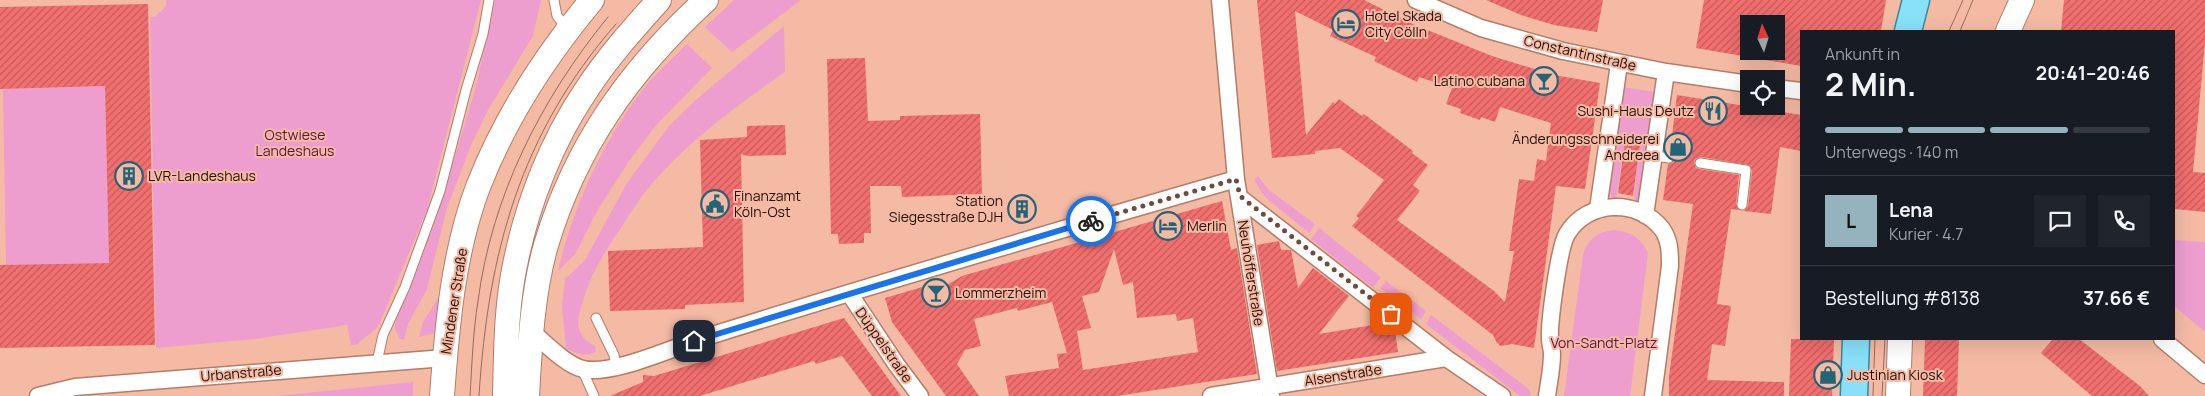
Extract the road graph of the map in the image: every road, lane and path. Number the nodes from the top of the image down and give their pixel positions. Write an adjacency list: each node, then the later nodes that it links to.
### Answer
1 (489, 0): 33 (lane)
2 (554, 0): 10 (lane)
3 (592, 0): 10 (main road, Mindener Straße)
4 (1220, 0): 20 (street, Neuhöfferstraße)
5 (1416, 0): 14 (street, Constantinstraße)
6 (1916, 0): 11 (main road)
7 (2022, 0): 12 (main road)
8 (703, 1): 13 (main road)
9 (646, 5): 13 (main road); 40 (main road)
10 (568, 29): 31 (main road, Mindener Straße)
11 (1908, 30)
12 (2008, 30)
13 (648, 58): 27 (main road)
14 (1619, 64): 15 (street, Constantinstraße); 23 (street)
15 (1666, 72): 16 (street, Constantinstraße); 24 (street)
16 (1740, 83)
17 (1785, 89): 18 (street)
18 (1800, 91)
19 (1700, 163): 22 (lane)
20 (1236, 179): 21 (street, Neuhöfferstraße); 25 (street)
21 (1240, 196): 32 (street); 37 (street, Neuhöfferstraße)
22 (1742, 205)
23 (1598, 209): 24 (street); 46 (street)
24 (1646, 215): 47 (street)
25 (849, 293): 34 (street); 43 (street, Düppelstraße)
26 (596, 318): 34 (lane)
27 (531, 331): 35 (street); 41 (main road)
28 (1856, 340): 48 (main road)
29 (1900, 340): 49 (main road)
30 (2163, 340): 36 (street)
31 (445, 358): 33 (street, Urbanstraße); 39 (main road, Mindener Straße)
32 (1446, 358): 37 (street, Alsenstraße); 45 (street)
33 (377, 362): 38 (street, Urbanstraße)
34 (616, 367): 35 (street)
35 (582, 369): 42 (lane)
36 (2205, 375)
37 (1270, 391): 44 (street, Alsenstraße)
38 (38, 396)
39 (442, 396)
40 (506, 396)
41 (527, 396)
42 (594, 396)
43 (920, 396)
44 (1211, 396)
45 (1502, 396)
46 (1547, 396)
47 (1653, 396)
48 (1854, 396)
49 (1898, 396)

